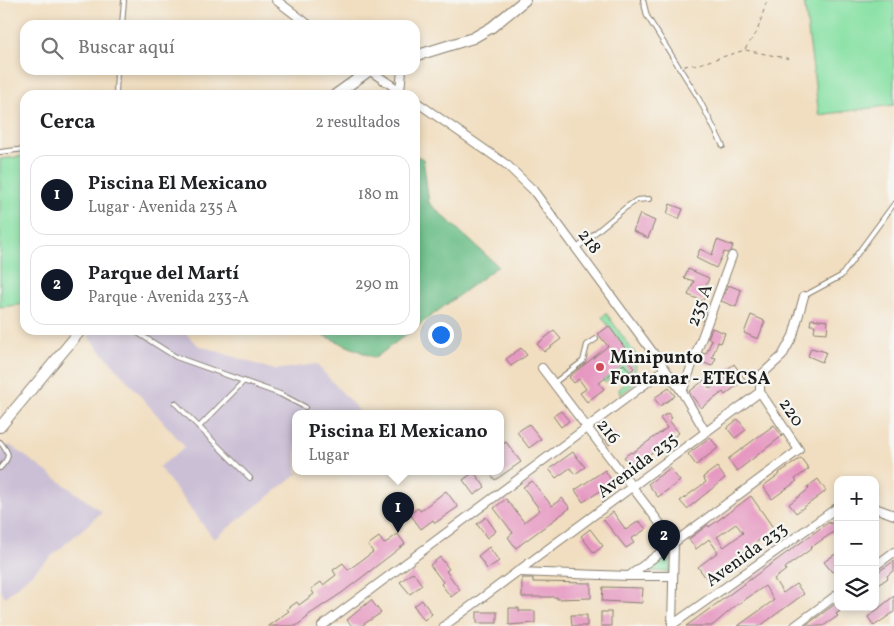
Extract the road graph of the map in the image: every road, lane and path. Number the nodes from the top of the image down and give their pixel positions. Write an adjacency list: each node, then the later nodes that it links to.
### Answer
1 (124, 0): 6 (lane)
2 (276, 0): 7 (street)
3 (525, 0): 9 (main road)
4 (643, 0): 11 (lane)
5 (767, 0): 8 (path)
6 (122, 20)
7 (303, 20)
8 (745, 50): 10 (path); 11 (path)
9 (420, 54)
10 (791, 59)
11 (679, 67): 21 (lane)
12 (117, 75): 16 (lane)
13 (362, 75): 17 (main road)
14 (376, 75): 18 (street)
15 (402, 75): 19 (street)
16 (116, 90)
17 (342, 90)
18 (399, 90)
19 (403, 90)
20 (420, 104): 26 (street, 218)
21 (723, 146)
22 (20, 150): 23 (lane)
23 (0, 152)
24 (649, 199): 26 (lane)
25 (894, 204): 28 (lane)
26 (577, 248): 33 (street, 218)
27 (732, 256): 36 (street, 235 A)
28 (804, 296): 37 (street)
29 (77, 335): 40 (main road)
30 (141, 335): 34 (lane)
31 (596, 339): 35 (lane)
32 (542, 368): 35 (street, 216)
33 (665, 369): 36 (street, 218); 42 (street)
34 (244, 381): 39 (lane); 41 (lane)
35 (554, 383): 42 (street, 216)
36 (682, 392): 43 (street, 218)
37 (760, 392): 43 (street, Avenida 235); 51 (street, 220)
38 (175, 403): 41 (lane)
39 (305, 407)
40 (0, 427)
41 (199, 427): 46 (lane)
42 (588, 428): 47 (street, 216); 59 (street)
43 (705, 431): 47 (street, Avenida 235)
44 (0, 442): 45 (lane)
45 (0, 468)
46 (250, 478)
47 (633, 487): 51 (street, 216); 54 (street, Avenida 235)
48 (834, 509): 58 (street, Avenida 233)
49 (879, 509): 50 (street)
50 (894, 515)
51 (674, 542): 55 (street); 56 (street)
52 (894, 552): 53 (street)
53 (879, 563)
54 (517, 572): 55 (street); 60 (street, Avenida 235)
55 (630, 576): 56 (street)
56 (674, 576): 58 (street)
57 (834, 597): 61 (street)
58 (672, 625)
59 (322, 626)
60 (444, 626)
61 (795, 626)

